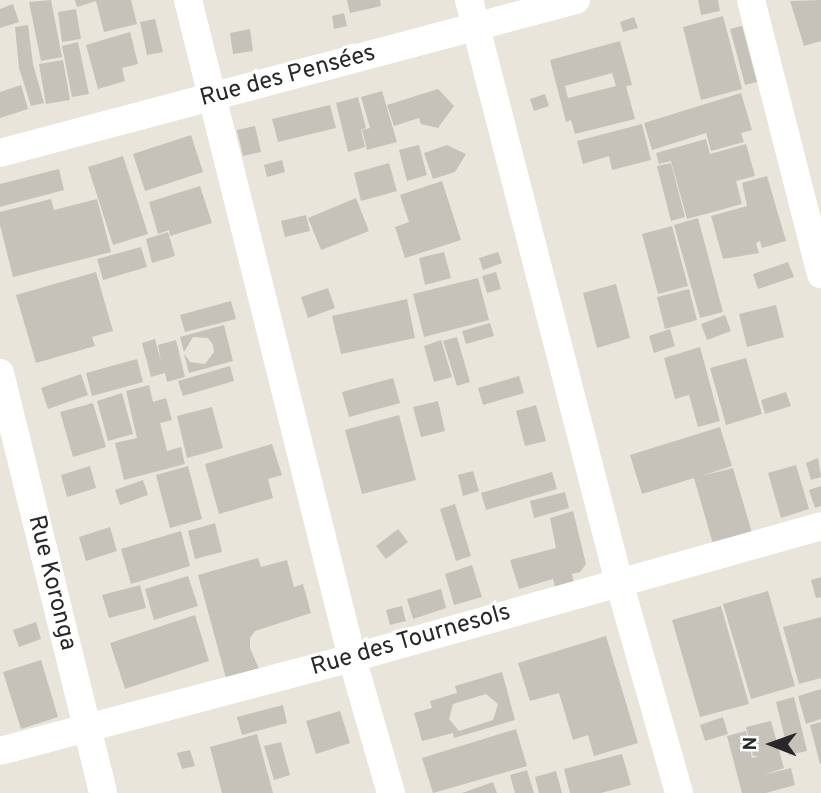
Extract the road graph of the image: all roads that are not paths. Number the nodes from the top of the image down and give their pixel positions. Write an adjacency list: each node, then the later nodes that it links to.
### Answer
1 (188, 0): 6 (street)
2 (469, 0): 5 (street)
3 (576, 0): 5 (street, Rue des Pensées)
4 (751, 0): 8 (street)
5 (476, 27): 6 (street, Rue des Pensées); 11 (street)
6 (214, 96): 7 (street, Rue des Pensées); 12 (street)
7 (0, 153)
8 (821, 274)
9 (0, 373): 13 (street, Rue Koronga)
10 (821, 526): 11 (street, Rue des Tournesols)
11 (619, 582): 12 (street, Rue des Tournesols); 17 (street)
12 (352, 658): 13 (street, Rue des Tournesols); 16 (street)
13 (86, 728): 14 (street, Rue des Tournesols); 15 (street, Rue Koronga)
14 (0, 751)
15 (103, 793)
16 (391, 793)
17 (679, 793)

